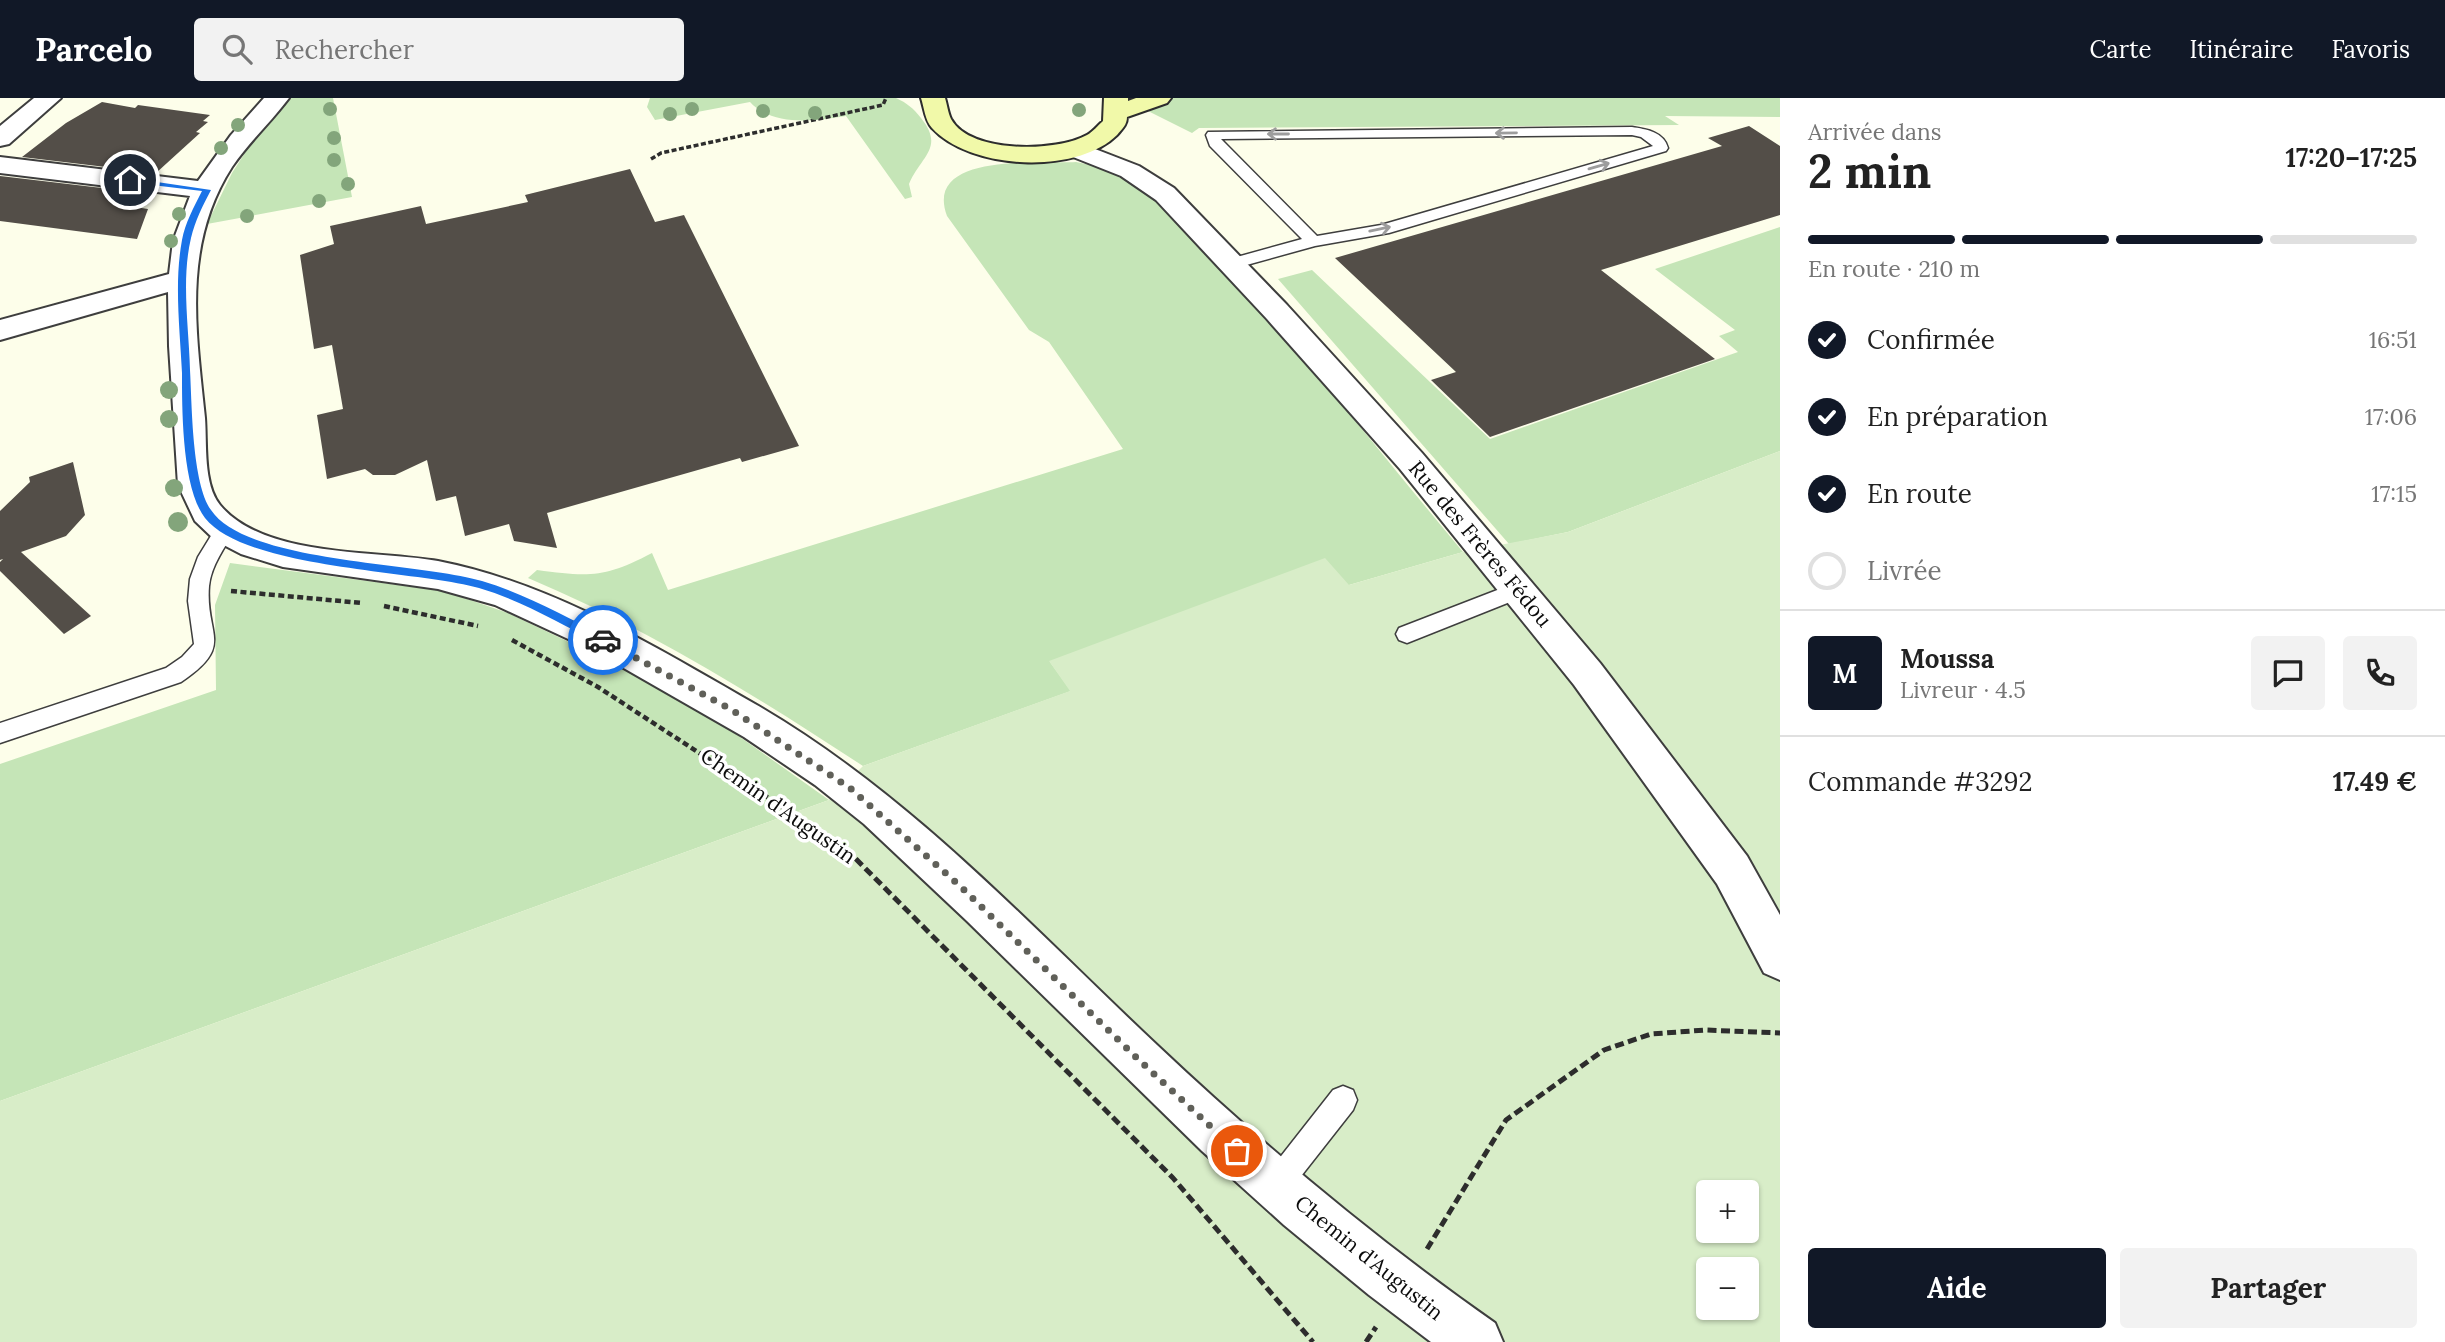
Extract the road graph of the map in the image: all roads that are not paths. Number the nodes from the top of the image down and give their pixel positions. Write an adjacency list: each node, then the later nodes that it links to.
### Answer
1 (49, 98): 7 (street)
2 (277, 98): 11 (street, Chemin d'Augustin)
3 (933, 98): 8 (street)
4 (1160, 98): 5 (street)
5 (1117, 105): 6 (street)
6 (1104, 135): 8 (street); 10 (street, Rue des Frères Fédou)
7 (0, 139)
8 (1077, 150): 10 (street, Rue des Frères Fédou)
9 (0, 165): 11 (street)
10 (1130, 171): 13 (street, Rue des Frères Fédou)
11 (207, 190): 14 (street, Chemin d'Augustin)
12 (1313, 241): 12 (lane, one-way to 12); 13 (lane)
13 (1232, 264): 17 (street, Rue des Frères Fédou)
14 (183, 279): 15 (street); 16 (street, Chemin d'Augustin)
15 (0, 330)
16 (224, 531): 19 (lane); 22 (street, Chemin d'Augustin)
17 (1518, 590): 18 (lane); 20 (street, Rue des Frères Fédou)
18 (1407, 634)
19 (0, 733)
20 (1780, 958)
21 (1343, 1100): 22 (lane)
22 (1277, 1185): 23 (street, Chemin d'Augustin)
23 (1476, 1342)

